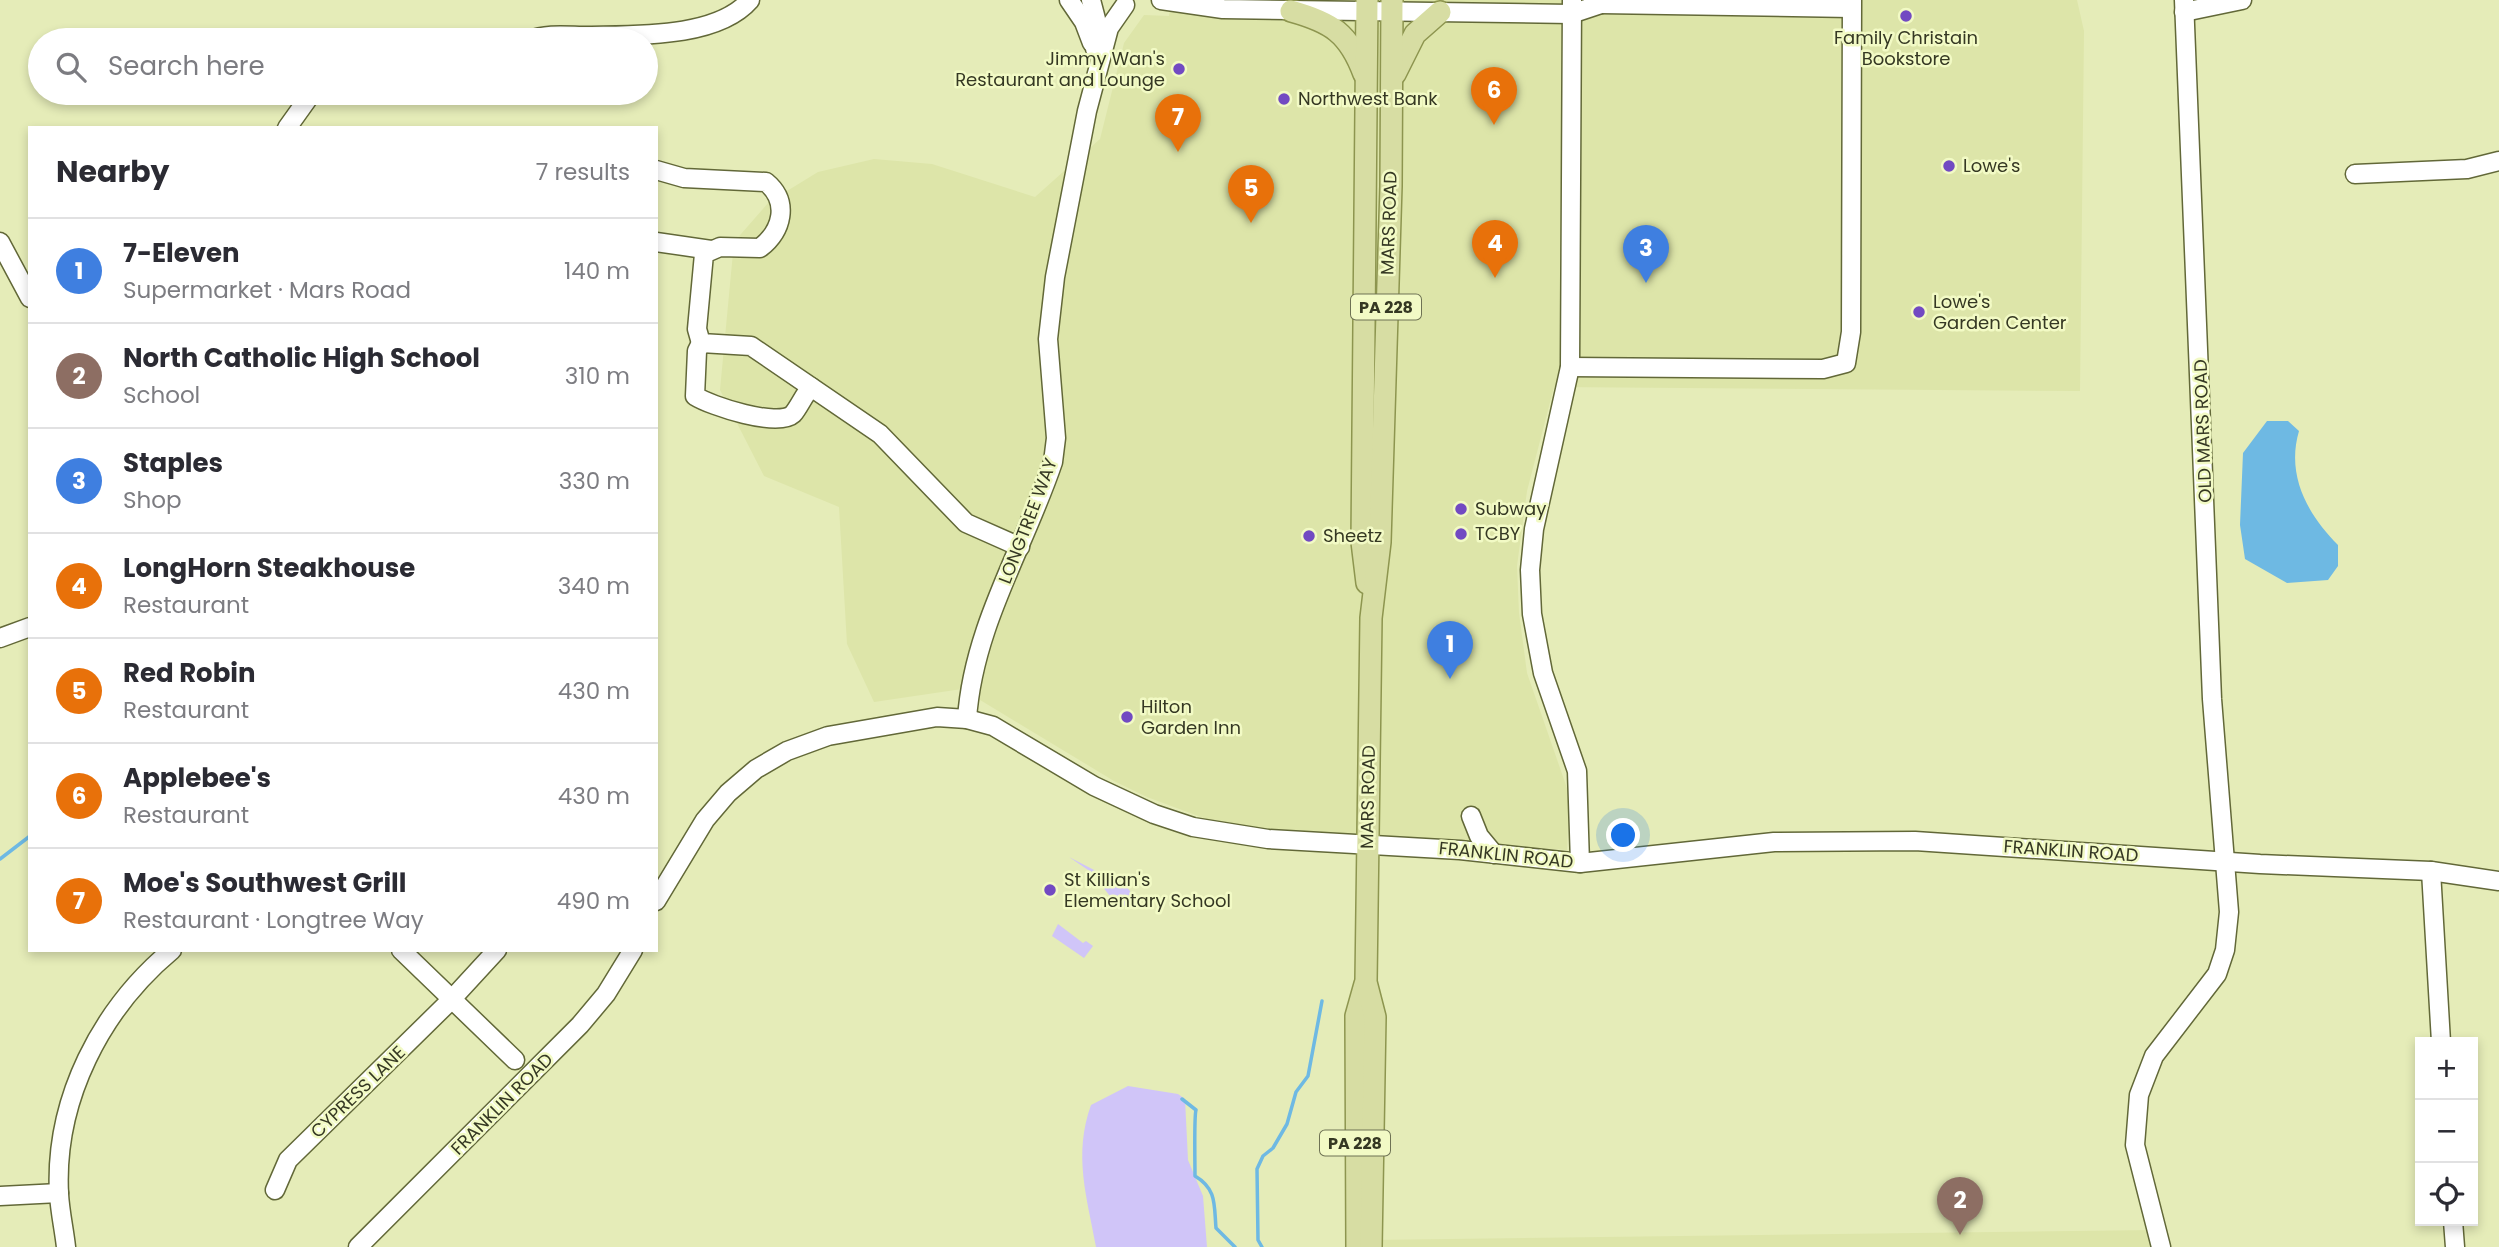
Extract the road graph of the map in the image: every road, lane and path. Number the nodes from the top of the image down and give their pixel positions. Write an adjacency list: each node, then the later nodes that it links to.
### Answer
1 (750, 0): 16 (street)
2 (1069, 0): 17 (street)
3 (1092, 0): 6 (street); 17 (street)
4 (1161, 0): 13 (street)
5 (2242, 0): 11 (street)
6 (1132, 2): 22 (street)
7 (1595, 2): 8 (street); 12 (street)
8 (1852, 4): 32 (street)
9 (1367, 5): 10 (street); 13 (street); 19 (main road, MARS ROAD / PA 228)
10 (1392, 6): 14 (street); 20 (main road, MARS ROAD / PA 228)
11 (2184, 6): 42 (street, OLD MARS ROAD)
12 (1572, 7): 15 (street); 18 (street)
13 (1291, 10): 19 (main road)
14 (1440, 12): 15 (street); 20 (main road)
15 (1537, 13): 18 (street)
16 (658, 32)
17 (1094, 51): 22 (street)
18 (1571, 51): 32 (street)
19 (1367, 80): 35 (main road, MARS ROAD / PA 228)
20 (1391, 82): 35 (main road, MARS ROAD / PA 228)
21 (303, 105): 23 (street)
22 (1087, 111): 34 (street, LONGTREE WAY)
23 (287, 126)
24 (2499, 161): 26 (street)
25 (658, 171): 29 (street)
26 (2355, 174)
27 (0, 242): 30 (street)
28 (658, 242): 29 (street)
29 (711, 250): 31 (street)
30 (28, 294)
31 (701, 343): 33 (street); 33 (street)
32 (1570, 367): 43 (street)
33 (811, 387): 34 (street)
34 (1020, 547): 38 (street, LONGTREE WAY)
35 (1371, 613): 39 (main road, MARS ROAD / PA 228)
36 (28, 627): 37 (street)
37 (0, 638)
38 (967, 719): 39 (street, FRANKLIN ROAD); 46 (street, FRANKLIN ROAD)
39 (1367, 844): 40 (street, FRANKLIN ROAD); 51 (main road, MARS ROAD / PA 228)
40 (1466, 851): 41 (street, FRANKLIN ROAD); 41 (street)
41 (1494, 854): 43 (street, FRANKLIN ROAD)
42 (2225, 861): 43 (street, FRANKLIN ROAD); 44 (street, FRANKLIN ROAD); 65 (street, OLD MARS ROAD)
43 (1580, 863)
44 (2431, 871): 45 (street, FRANKLIN ROAD); 53 (street)
45 (2499, 881)
46 (658, 898)
47 (170, 952): 58 (street)
48 (403, 952): 52 (street)
49 (495, 952): 52 (street, CYPRESS LANE)
50 (631, 952): 55 (street, FRANKLIN ROAD)
51 (1366, 982): 63 (main road, MARS ROAD / PA 228); 64 (main road, MARS ROAD / PA 228)
52 (451, 1000): 54 (street); 57 (street, CYPRESS LANE)
53 (2441, 1037)
54 (514, 1059): 55 (street); 56 (street)
55 (543, 1063): 56 (street, FRANKLIN ROAD)
56 (516, 1090): 62 (street, FRANKLIN ROAD)
57 (275, 1190)
58 (59, 1193): 59 (street); 61 (street)
59 (0, 1195)
60 (2453, 1226): 66 (street)
61 (66, 1247)
62 (358, 1247)
63 (1357, 1247)
64 (1371, 1247)
65 (2161, 1247)
66 (2455, 1247)

